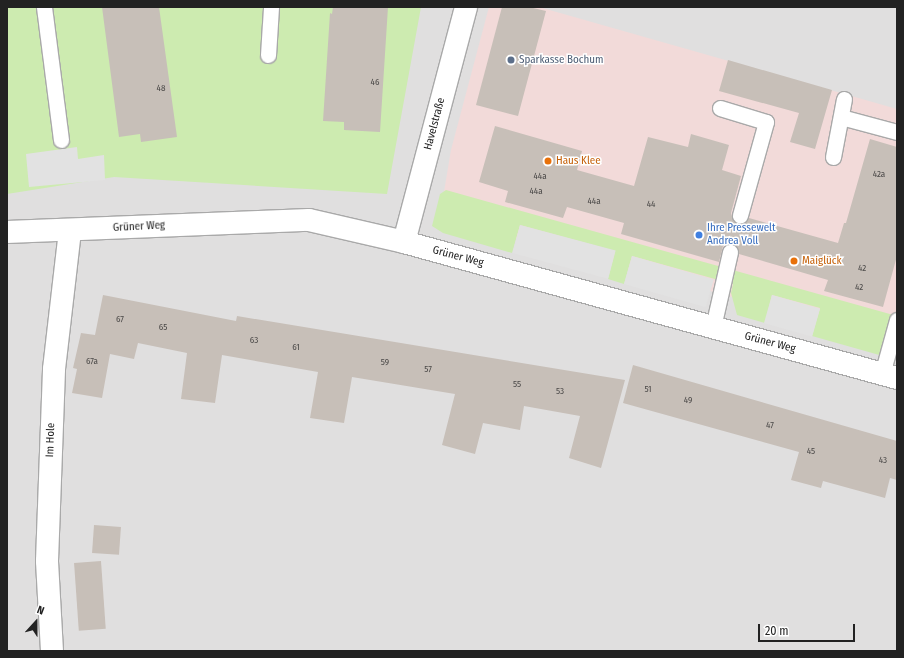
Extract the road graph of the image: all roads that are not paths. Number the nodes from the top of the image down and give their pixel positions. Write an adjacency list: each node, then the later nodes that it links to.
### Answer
1 (44, 7): 9 (lane)
2 (271, 7): 4 (lane)
3 (466, 7): 14 (street, Havelstraße)
4 (268, 55)
5 (844, 99): 7 (lane)
6 (720, 108): 11 (lane)
7 (841, 117): 8 (lane); 10 (lane)
8 (897, 132)
9 (61, 140)
10 (833, 157)
11 (740, 215)
12 (70, 230): 13 (street, Grüner Weg); 14 (street, Grüner Weg); 19 (street, Im Hole)
13 (7, 232)
14 (404, 242): 17 (street, Grüner Weg)
15 (730, 252): 17 (lane)
16 (897, 320): 18 (lane)
17 (713, 327): 18 (street, Grüner Weg)
18 (890, 376)
19 (52, 651)

